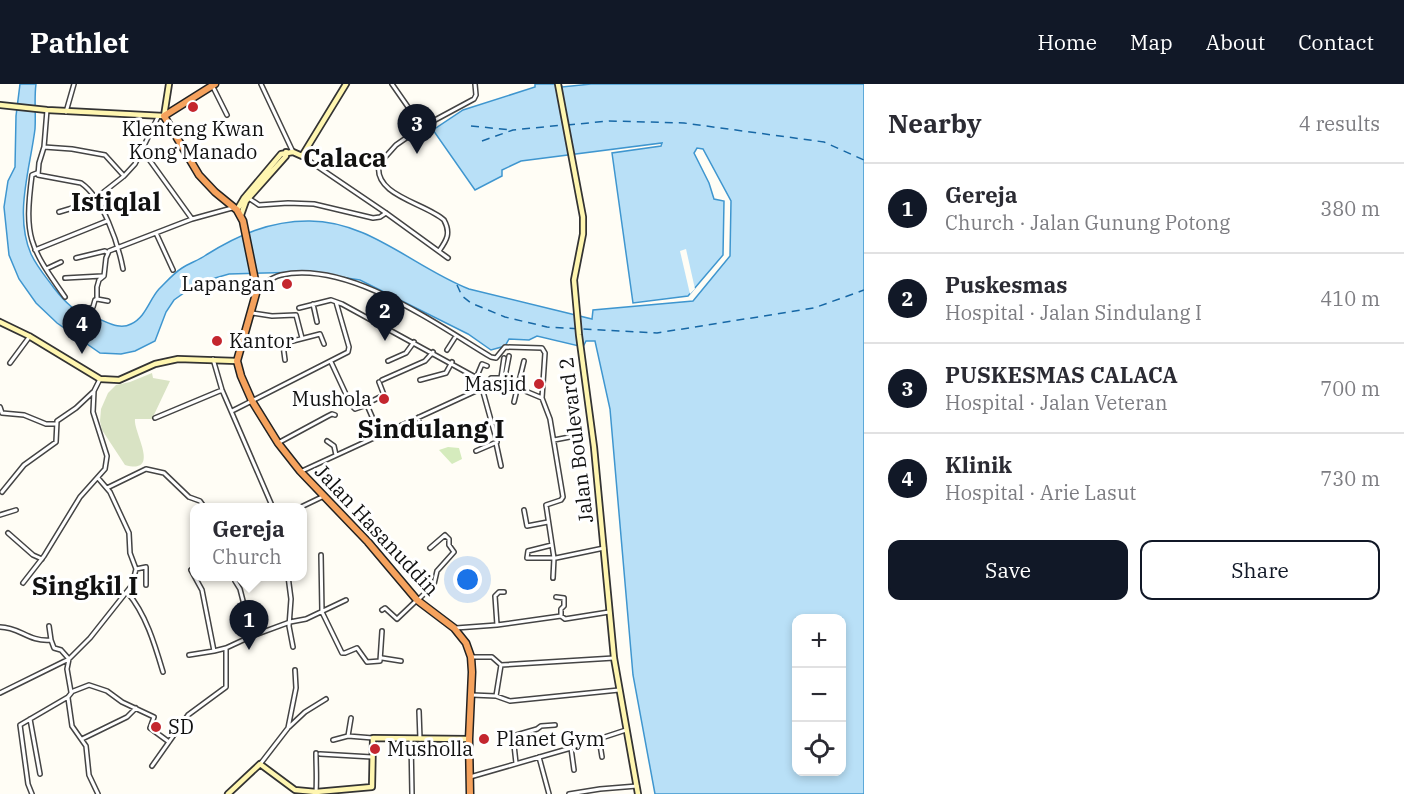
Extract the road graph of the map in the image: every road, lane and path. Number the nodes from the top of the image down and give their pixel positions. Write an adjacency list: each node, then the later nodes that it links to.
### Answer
1 (74, 84): 11 (street)
2 (169, 84): 13 (main road)
3 (261, 84): 17 (street)
4 (346, 84): 18 (main road)
5 (392, 84): 14 (street)
6 (475, 84): 14 (street)
7 (558, 84): 114 (main road, Jalan Boulevard 2)
8 (214, 85): 12 (street); 13 (highway)
9 (0, 105): 10 (main road)
10 (47, 110): 11 (main road); 15 (street)
11 (66, 112): 13 (main road)
12 (226, 115)
13 (161, 116): 16 (street); 24 (highway)
14 (422, 127): 31 (street)
15 (44, 147): 19 (street); 20 (street)
16 (143, 151): 20 (street); 26 (street)
17 (293, 152): 18 (main road); 21 (main road)
18 (302, 156): 25 (street)
19 (37, 173): 22 (street); 30 (street)
20 (124, 176): 22 (street)
21 (246, 198): 24 (main road); 25 (street)
22 (96, 199): 23 (street); 27 (street)
23 (59, 212)
24 (238, 213): 26 (street); 41 (highway)
25 (386, 213): 31 (street)
26 (192, 219): 28 (street)
27 (107, 221): 29 (street); 30 (street)
28 (156, 233): 29 (street); 38 (street)
29 (119, 248): 32 (street); 37 (street)
30 (35, 250): 36 (street)
31 (439, 251): 33 (street)
32 (108, 253): 34 (street); 39 (street)
33 (446, 257)
34 (76, 258)
35 (61, 262): 36 (street)
36 (46, 269): 42 (street)
37 (123, 269)
38 (173, 270)
39 (104, 276): 40 (street); 43 (street)
40 (65, 278)
41 (256, 284): 49 (highway); 53 (street)
42 (65, 297)
43 (97, 299): 44 (street); 48 (street)
44 (108, 301)
45 (336, 302): 46 (street); 55 (street); 66 (street)
46 (313, 304): 47 (street); 51 (street)
47 (299, 308)
48 (88, 309)
49 (252, 313): 54 (street); 63 (highway)
50 (0, 322): 52 (main road)
51 (317, 322)
52 (30, 336): 68 (street); 71 (main road)
53 (456, 336): 57 (street); 79 (street)
54 (302, 338): 56 (street); 62 (street)
55 (414, 342): 58 (street); 64 (street)
56 (324, 344)
57 (447, 350)
58 (433, 352): 67 (street); 82 (street)
59 (510, 356): 74 (street)
60 (504, 358): 73 (street)
61 (213, 359): 63 (main road); 71 (main road); 77 (street)
62 (285, 360)
63 (237, 361): 80 (highway, Jalan Hasanuddin)
64 (388, 361)
65 (524, 361): 76 (street)
66 (331, 362): 80 (street); 82 (street)
67 (452, 362): 70 (street); 72 (street)
68 (10, 363)
69 (487, 366): 70 (street)
70 (477, 376): 73 (street)
71 (100, 379): 78 (street)
72 (420, 380)
73 (489, 383): 74 (street); 75 (street)
74 (503, 387): 76 (street)
75 (482, 388): 86 (street); 95 (street)
76 (518, 388): 79 (street); 81 (street)
77 (222, 390): 84 (street); 87 (street)
78 (94, 391): 88 (street); 100 (street)
79 (542, 398): 92 (street)
80 (252, 401): 84 (street); 94 (highway, Jalan Hasanuddin)
81 (514, 402)
82 (366, 404): 89 (street)
83 (0, 407): 88 (street)
84 (232, 411): 105 (street)
85 (335, 415): 94 (street)
86 (419, 417): 89 (street); 90 (street)
87 (155, 418)
88 (56, 424): 102 (street)
89 (380, 435): 97 (street)
90 (425, 435)
91 (575, 436): 92 (street)
92 (554, 440): 110 (street)
93 (327, 441): 97 (street)
94 (278, 443): 99 (highway, Jalan Hasanuddin)
95 (496, 443): 96 (street); 98 (street)
96 (476, 452)
97 (336, 455): 99 (street)
98 (501, 466)
99 (300, 471): 103 (highway, Jalan Hasanuddin)
100 (98, 478): 101 (street); 117 (street)
101 (108, 488): 104 (street); 118 (street)
102 (2, 492)
103 (324, 496): 106 (street); 129 (highway, Jalan Hasanuddin)
104 (202, 503)
105 (271, 503)
106 (307, 503)
107 (16, 510): 109 (street)
108 (524, 510): 110 (street)
109 (0, 515)
110 (548, 522): 112 (street)
111 (8, 533): 117 (street)
112 (552, 545): 116 (street); 116 (street)
113 (430, 548): 129 (street)
114 (604, 548): 116 (street); 132 (main road, Jalan Boulevard 2)
115 (321, 555): 131 (street)
116 (555, 558): 119 (street)
117 (42, 559): 123 (street)
118 (136, 569): 124 (street); 125 (street)
119 (553, 578)
120 (197, 581): 144 (street)
121 (236, 581): 140 (street)
122 (289, 581): 134 (street)
123 (23, 583)
124 (146, 585)
125 (127, 592): 149 (street); 153 (street)
126 (504, 592): 135 (street)
127 (556, 597): 133 (street)
128 (346, 600): 131 (street)
129 (417, 600): 130 (street); 138 (highway, Jalan Hasanuddin)
130 (381, 610)
131 (322, 612): 134 (street); 147 (street)
132 (610, 612): 133 (street); 148 (main road, Jalan Boulevard 2)
133 (561, 616): 135 (street)
134 (290, 622): 140 (street); 142 (street)
135 (497, 625): 138 (street)
136 (49, 626): 141 (street)
137 (0, 627): 141 (street)
138 (454, 628): 146 (highway, Jalan Hasanuddin)
139 (382, 632): 147 (street)
140 (252, 636): 143 (street)
141 (51, 640): 149 (street)
142 (293, 646)
143 (226, 648): 144 (street); 176 (street)
144 (214, 651): 145 (street)
145 (189, 656)
146 (471, 657): 151 (street); 157 (highway)
147 (382, 658): 150 (street)
148 (614, 658): 151 (street); 154 (main road, Jalan Boulevard 2)
149 (69, 659): 155 (street); 156 (street)
150 (401, 661)
151 (501, 665): 158 (street)
152 (295, 670): 166 (street)
153 (163, 672)
154 (619, 690): 158 (street); 167 (main road, Jalan Boulevard 2)
155 (72, 692): 159 (street); 161 (street)
156 (0, 693)
157 (470, 695): 158 (street); 175 (highway)
158 (496, 696)
159 (68, 697): 164 (street); 172 (street)
160 (326, 699): 166 (street)
161 (136, 708): 172 (street); 176 (street)
162 (419, 711): 173 (street)
163 (351, 718): 168 (street)
164 (30, 719): 185 (street); 191 (street)
165 (555, 724): 182 (street)
166 (288, 728): 181 (street)
167 (626, 729): 171 (street); 187 (main road, Jalan Boulevard 2)
168 (348, 736): 169 (street); 174 (street)
169 (373, 738): 170 (main road); 178 (main road)
170 (411, 738): 173 (main road); 195 (street)
171 (598, 738): 177 (street); 180 (street)
172 (82, 739): 192 (street)
173 (420, 739): 175 (main road)
174 (333, 740)
175 (469, 740): 186 (highway)
176 (169, 742): 183 (street)
177 (571, 748): 179 (street); 184 (street)
178 (372, 757): 188 (main road); 190 (street)
179 (539, 757): 182 (street); 197 (street)
180 (602, 757)
181 (260, 764): 189 (main road); 193 (main road)
182 (516, 764): 186 (street)
183 (152, 766)
184 (574, 770)
185 (40, 774)
186 (470, 777): 196 (highway)
187 (636, 786): 198 (street); 199 (main road, Jalan Boulevard 2)
188 (372, 788): 190 (main road); 194 (street)
189 (299, 792): 190 (main road)
190 (316, 792)
191 (32, 794)
192 (98, 794)
193 (228, 794)
194 (372, 794)
195 (412, 794)
196 (470, 794)
197 (549, 794)
198 (569, 794)
199 (638, 794)

